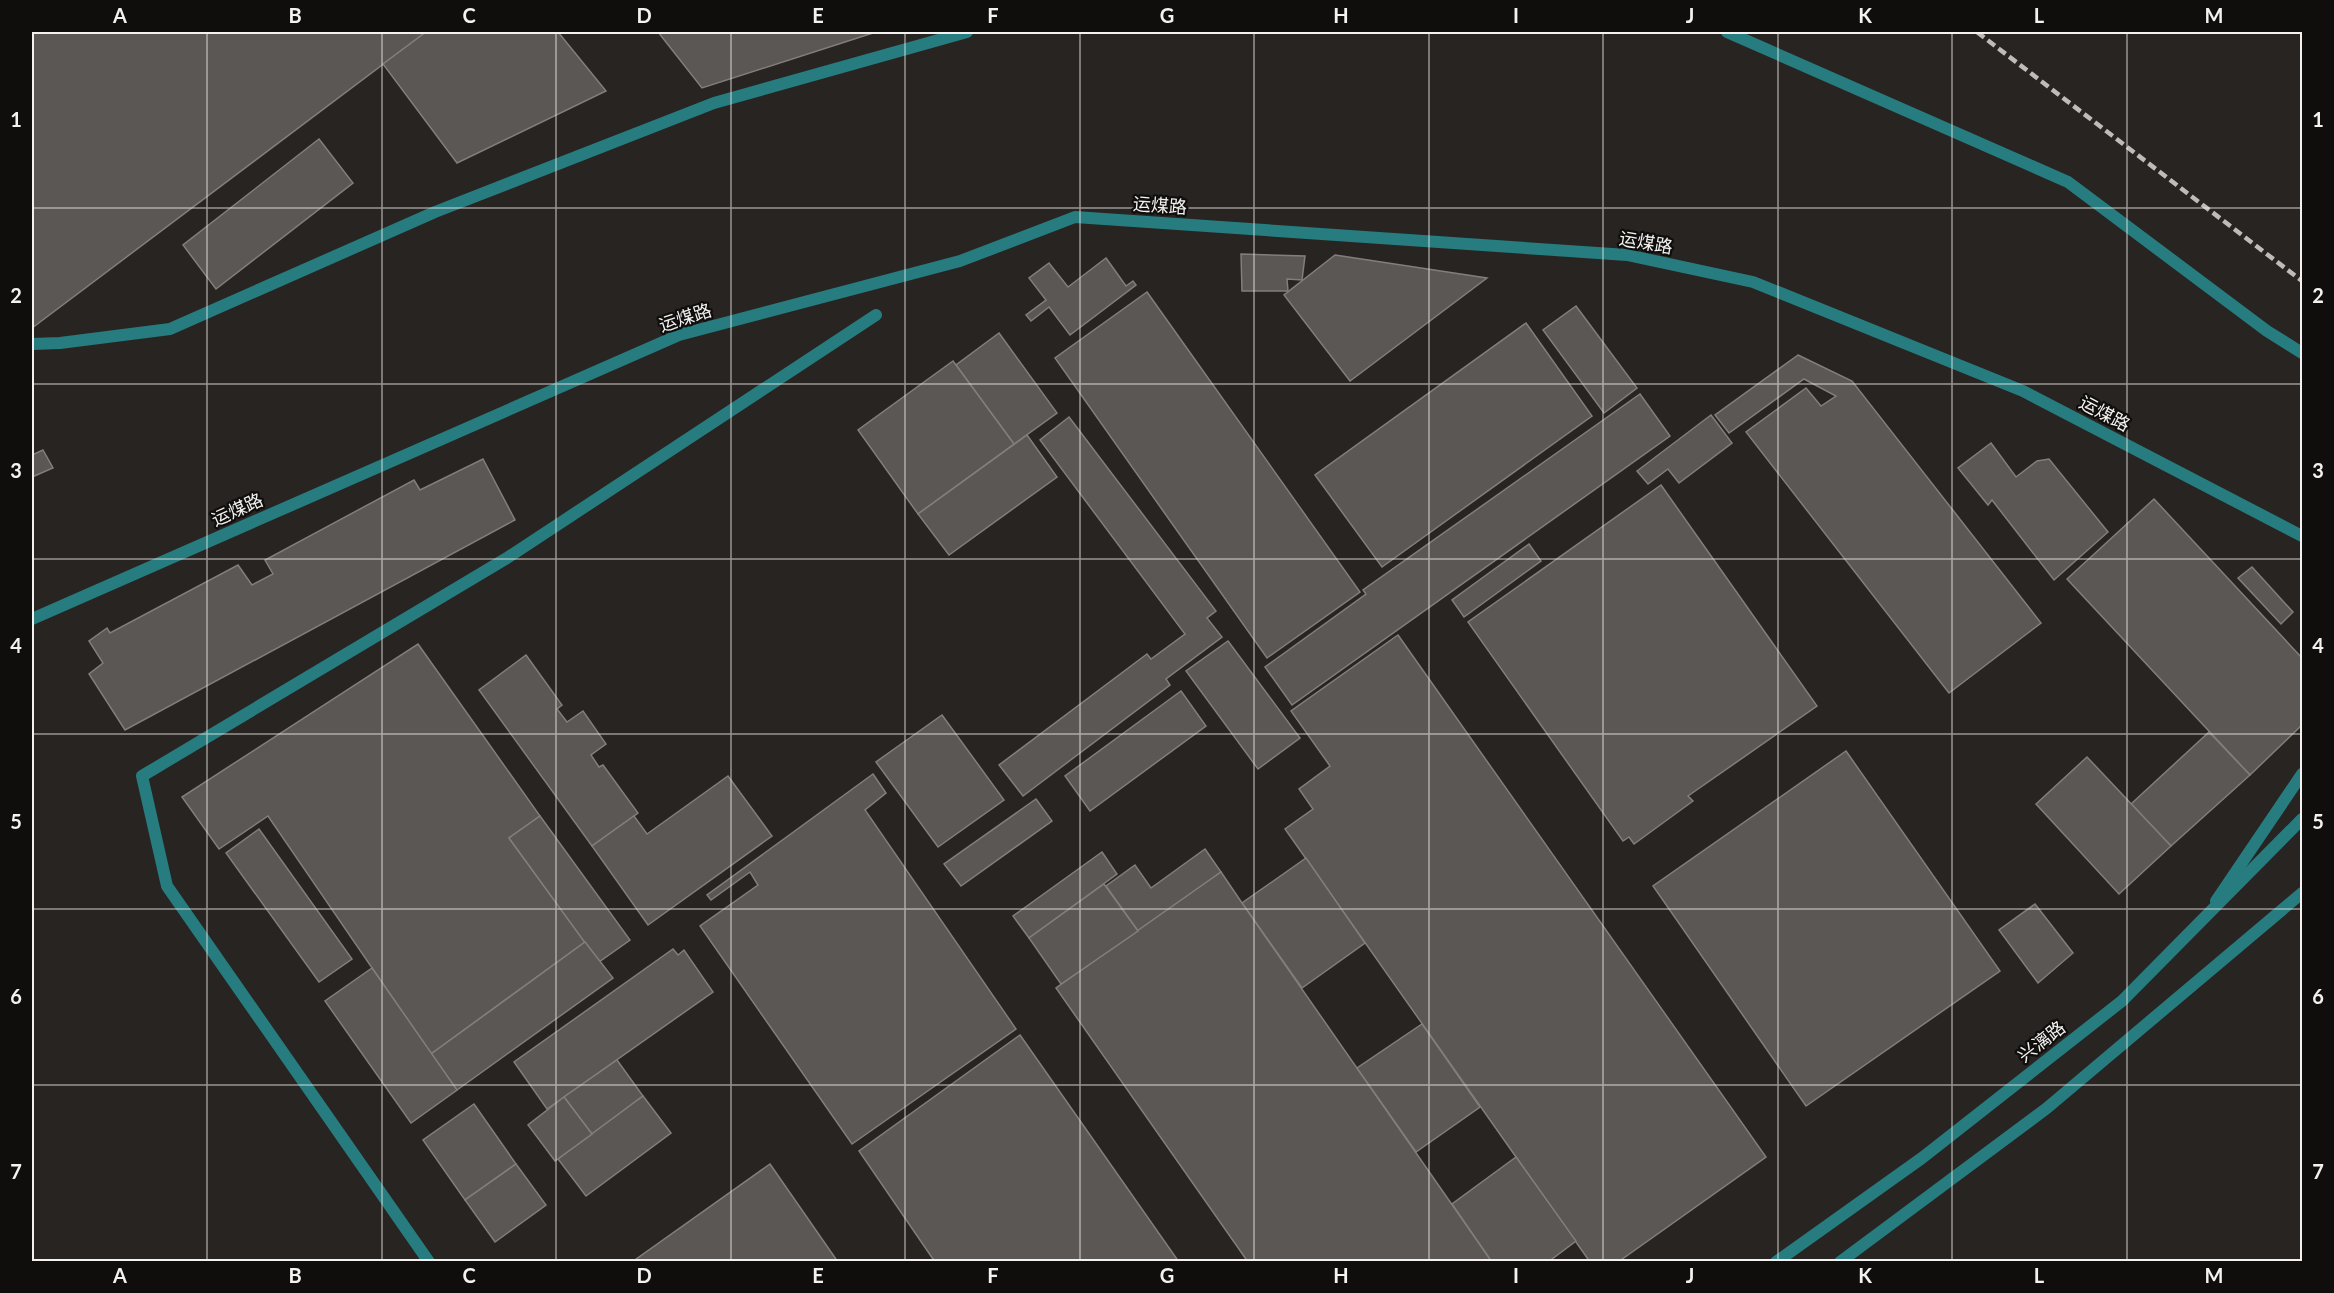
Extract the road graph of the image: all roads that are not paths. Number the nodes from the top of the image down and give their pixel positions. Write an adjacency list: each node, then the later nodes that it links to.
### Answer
1 (967, 32): 4 (street)
2 (1727, 32): 5 (street)
3 (876, 315): 12 (street)
4 (32, 344)
5 (2302, 353)
6 (2302, 536): 7 (street, 运煤路)
7 (32, 619)
8 (2302, 774): 11 (street)
9 (2302, 819): 11 (street, 兴漓路)
10 (2302, 893): 14 (street)
11 (2211, 910): 13 (street, 兴漓路)
12 (429, 1262)
13 (1776, 1262)
14 (1840, 1262)

